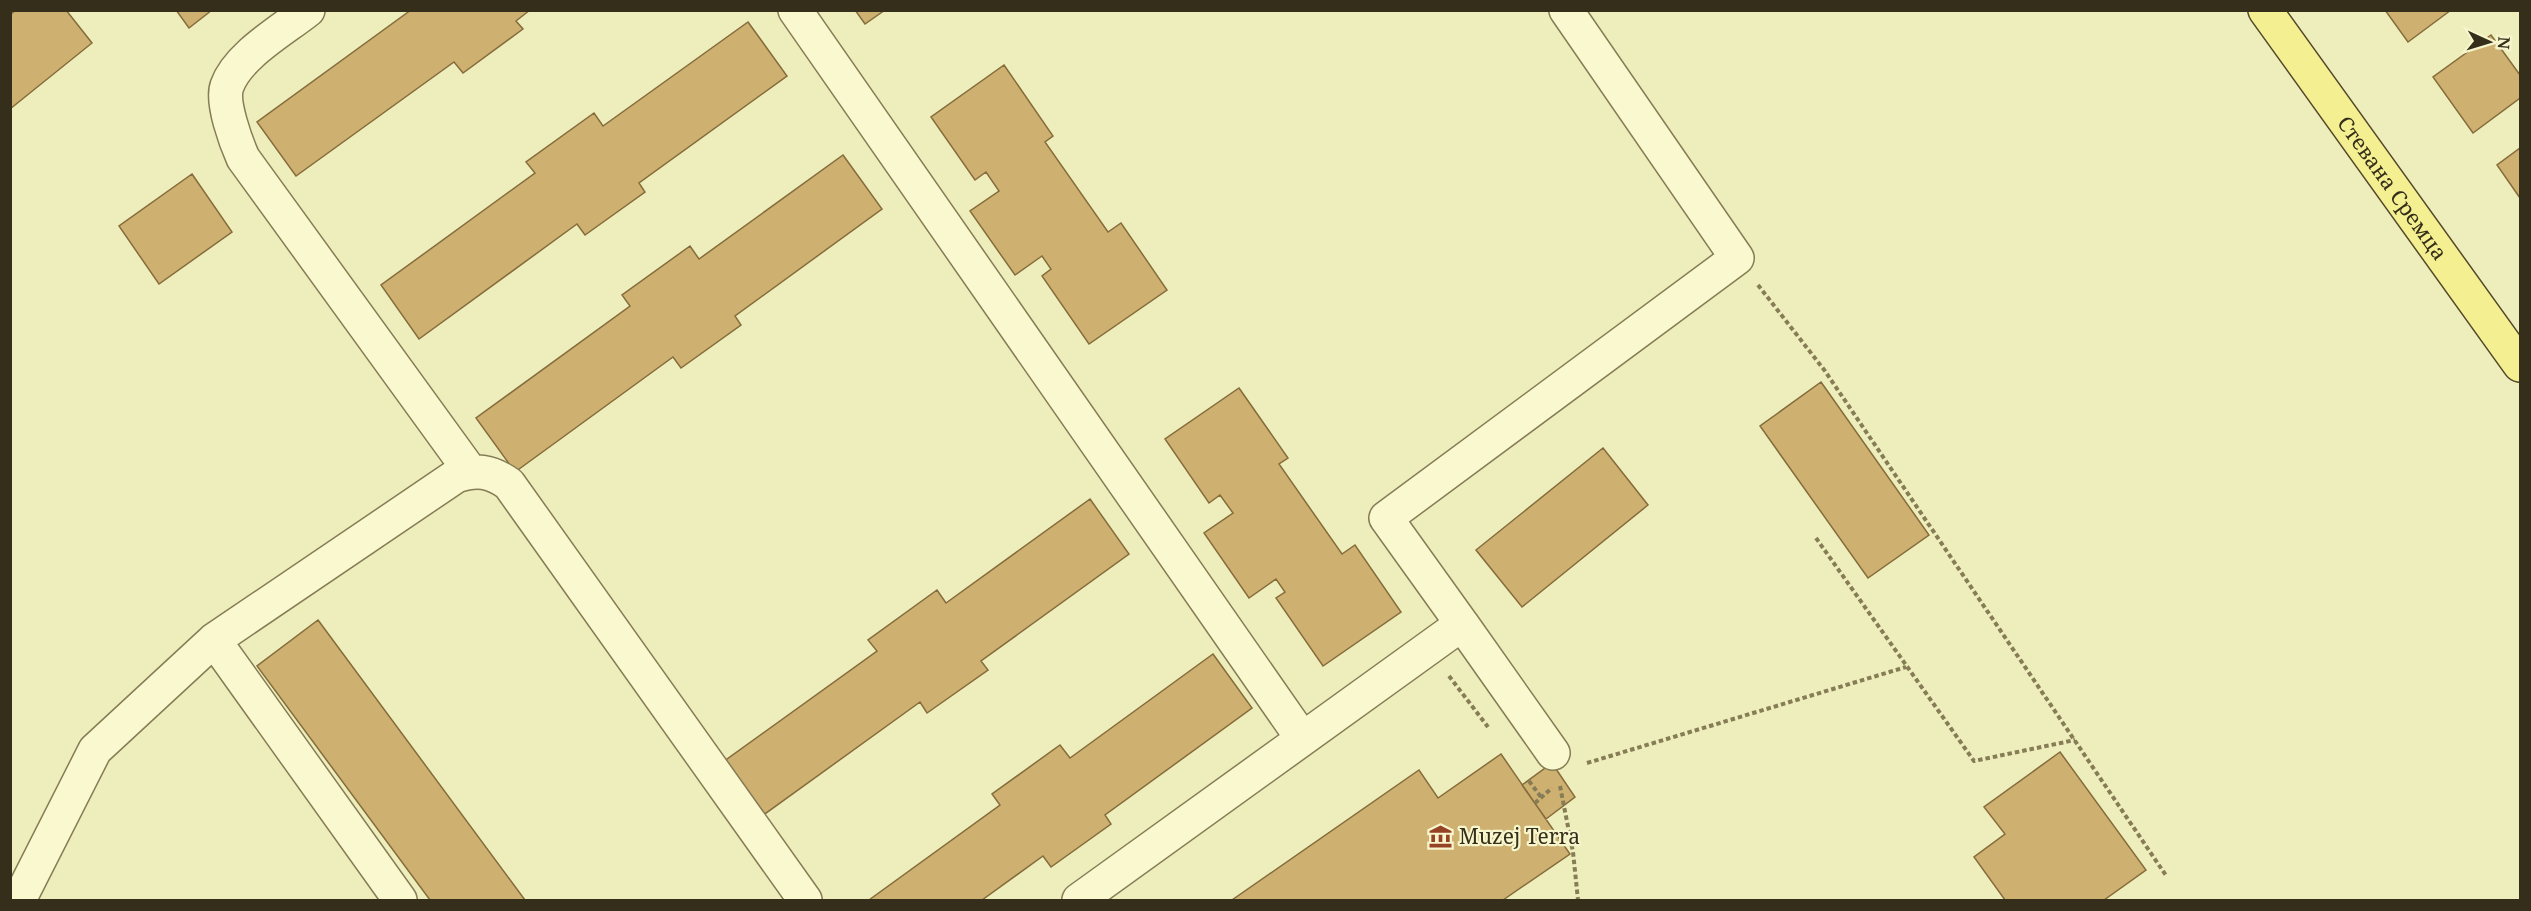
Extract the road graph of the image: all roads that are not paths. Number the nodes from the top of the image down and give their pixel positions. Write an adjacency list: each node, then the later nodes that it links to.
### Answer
1 (308, 10): 6 (lane)
2 (795, 10): 9 (lane)
3 (1566, 10): 7 (lane)
4 (2265, 10): 5 (main road, Стевана Сремца)
5 (2520, 365)
6 (470, 471): 8 (lane); 13 (lane)
7 (1462, 624): 9 (lane); 10 (lane)
8 (214, 640): 11 (lane); 12 (lane)
9 (1302, 738): 14 (lane)
10 (1553, 753)
11 (19, 900)
12 (400, 900)
13 (805, 900)
14 (1079, 900)

